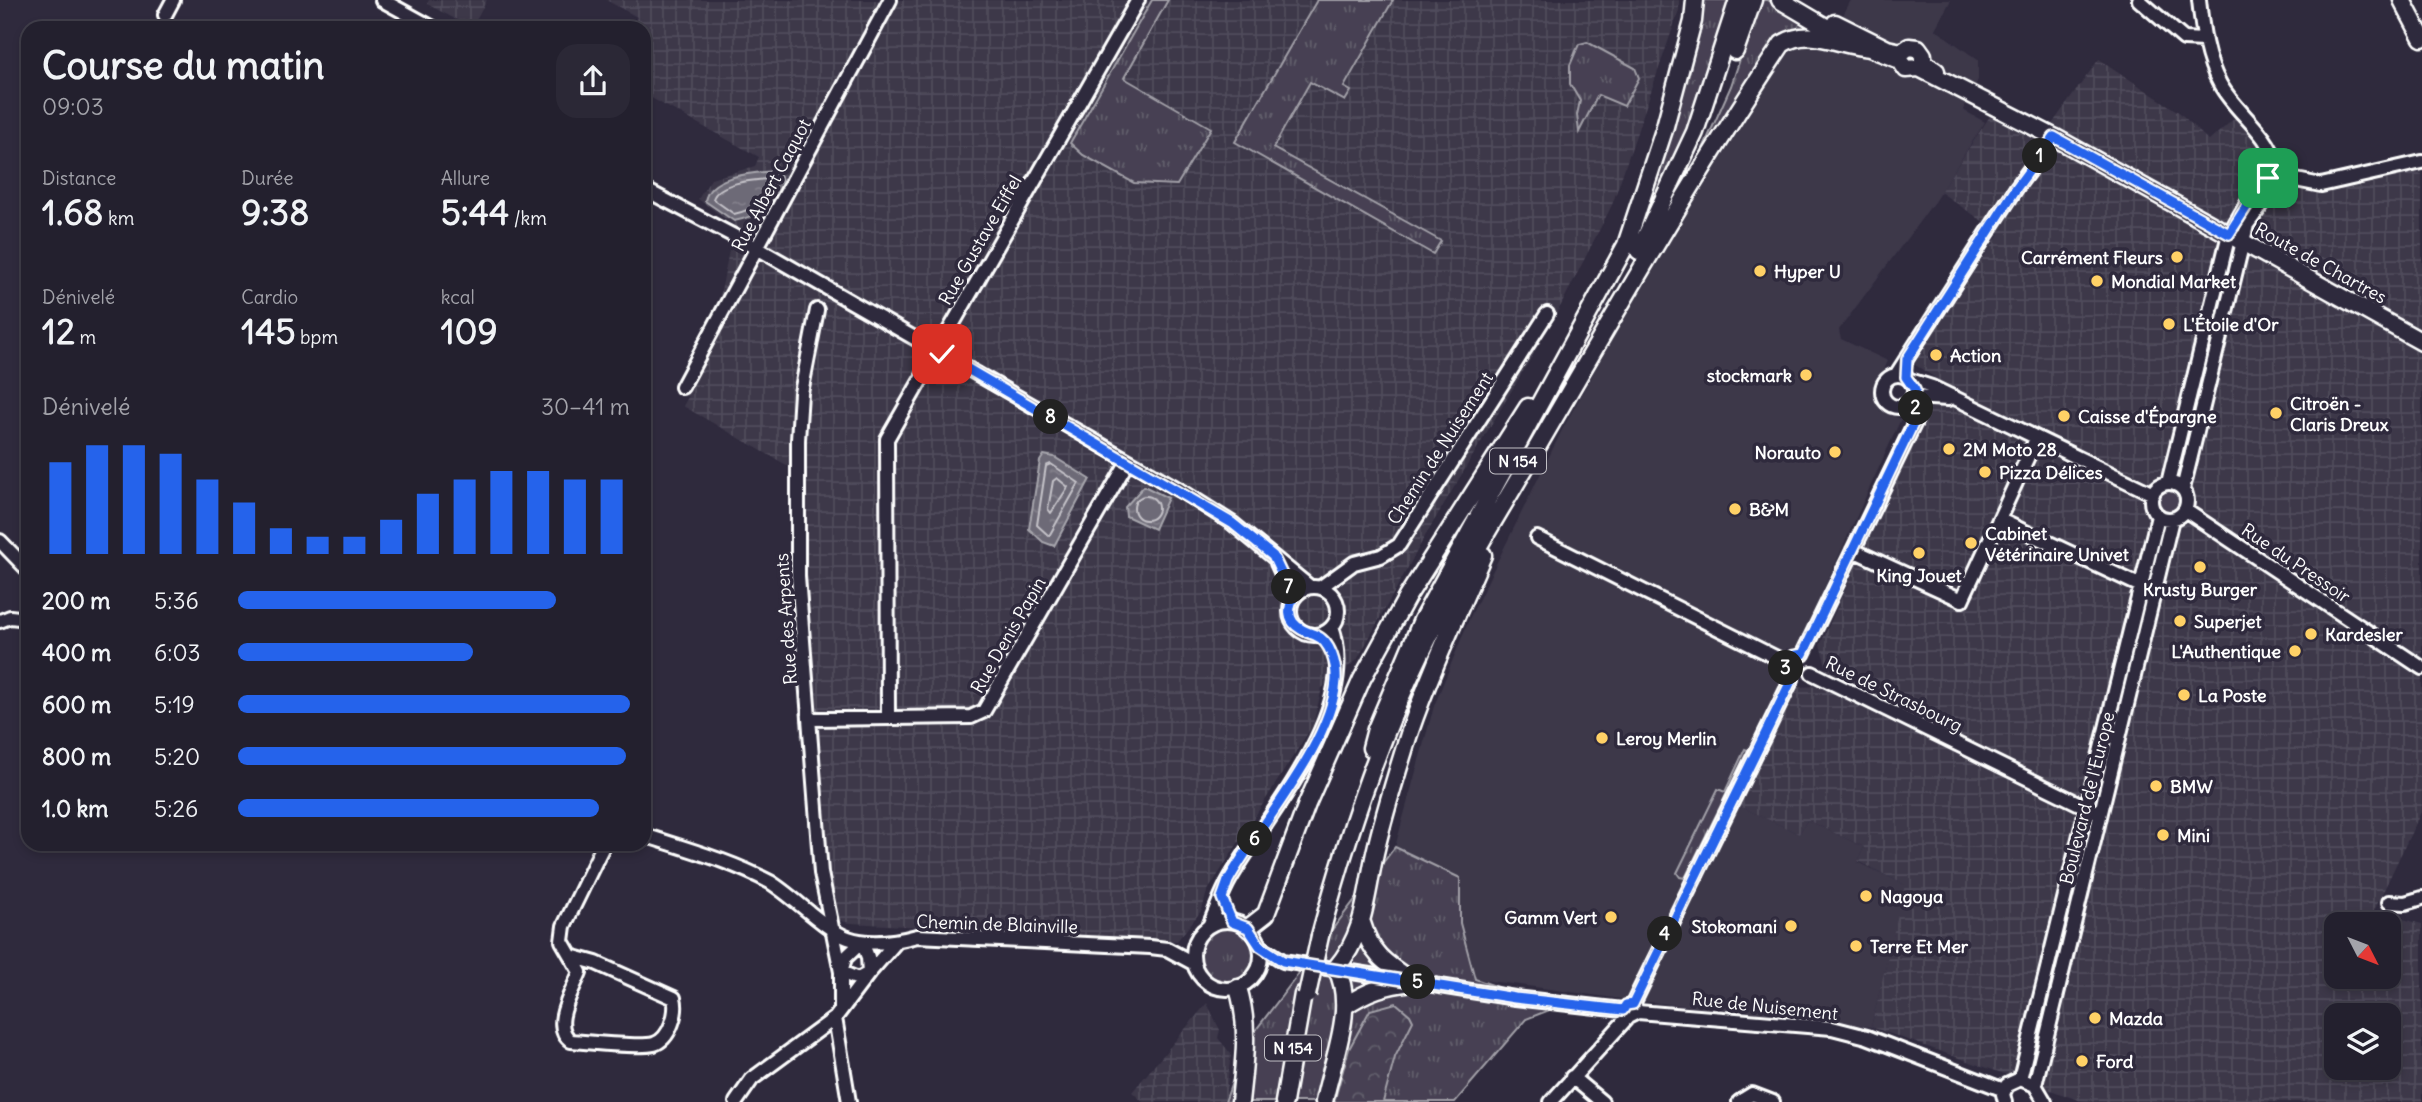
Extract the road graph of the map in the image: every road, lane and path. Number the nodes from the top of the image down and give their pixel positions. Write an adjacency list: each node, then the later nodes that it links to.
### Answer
1 (173, 0): 13 (street)
2 (382, 0): 14 (street)
3 (890, 0): 27 (street, Rue Albert Caquot)
4 (1138, 0): 34 (street, Rue Gustave Eiffel)
5 (1695, 0): 25 (main road)
6 (1738, 0): 71 (main road, N 154)
7 (1753, 0): 28 (main road, N 154)
8 (1780, 0): 17 (main road, Route de Chartres)
9 (1794, 0): 18 (main road, Route de Chartres)
10 (2139, 0): 16 (street)
11 (2199, 0): 16 (street)
12 (2402, 0): 15 (main road)
13 (165, 15)
14 (416, 21)
15 (2422, 38)
16 (2204, 40): 21 (street)
17 (1870, 48): 18 (main road, Route de Chartres); 28 (main road)
18 (1901, 56): 19 (main road, Route de Chartres)
19 (2054, 137): 26 (main road, Route de Chartres); 35 (street)
20 (2422, 162): 23 (street)
21 (2276, 163): 22 (street); 23 (street)
22 (2267, 175): 23 (street); 26 (street)
23 (2282, 181): 26 (street)
24 (651, 193): 27 (street)
25 (1643, 200): 71 (main road); 80 (main road)
26 (2236, 237): 31 (street); 32 (street); 33 (main road, Route de Chartres)
27 (757, 248): 34 (street); 36 (street, Rue Albert Caquot)
28 (1648, 256): 40 (main road, N 154)
29 (817, 310): 70 (street, Rue des Arpents)
30 (1548, 314): 54 (street, Chemin de Nuisement)
31 (2210, 314): 32 (street); 42 (street)
32 (2224, 318): 43 (street)
33 (2422, 342)
34 (936, 351): 41 (street); 69 (street, Rue Gustave Eiffel)
35 (1904, 374): 37 (street); 38 (street); 38 (street)
36 (682, 387)
37 (1952, 399): 38 (street); 39 (street)
38 (1909, 402): 51 (street)
39 (2036, 439): 44 (street); 48 (street)
40 (1537, 447): 79 (main road); 83 (main road, N 154)
41 (1128, 461): 52 (street); 69 (street, Rue Denis Papin)
42 (2168, 483): 43 (street); 44 (street)
43 (2183, 489): 45 (street)
44 (2153, 494): 46 (street, Boulevard de l'Europe)
45 (2185, 510): 47 (street); 66 (street, Rue du Pressoir)
46 (2158, 516): 47 (street); 55 (street, Boulevard de l'Europe)
47 (2172, 519): 73 (street, Boulevard de l'Europe)
48 (2000, 520): 51 (street); 55 (street)
49 (1537, 538): 64 (street)
50 (0, 541): 53 (street)
51 (1853, 550): 63 (street)
52 (1273, 556): 56 (street); 58 (street)
53 (21, 563)
54 (1340, 575): 56 (street, Chemin de Nuisement); 57 (street)
55 (2141, 586): 72 (street, Boulevard de l'Europe)
56 (1315, 587): 57 (street); 58 (street)
57 (1333, 596): 61 (street)
58 (1293, 598): 62 (street)
59 (21, 618): 60 (street)
60 (0, 621)
61 (1332, 627): 62 (street); 65 (street)
62 (1316, 635): 65 (street)
63 (1803, 654): 64 (street, Rue de Strasbourg); 67 (street, Rue de Strasbourg)
64 (1787, 663): 68 (street)
65 (1336, 664): 76 (street)
66 (2422, 668)
67 (1812, 673): 68 (street); 72 (street, Rue de Strasbourg)
68 (1792, 679): 99 (street)
69 (888, 717): 70 (street, Rue Denis Papin)
70 (811, 719): 81 (street, Rue des Arpents)
71 (1367, 764): 83 (main road, N 154)
72 (2086, 808): 73 (street, Rue de Strasbourg); 102 (street, Boulevard de l'Europe)
73 (2101, 813): 103 (street, Boulevard de l'Europe)
74 (651, 837): 81 (street, Chemin de Blainville)
75 (601, 851): 89 (street)
76 (1222, 898): 80 (street); 82 (street)
77 (2422, 898): 78 (street)
78 (2389, 902)
79 (1362, 923): 92 (main road); 96 (main road)
80 (1240, 925): 82 (street); 87 (street)
81 (829, 926): 85 (street, Chemin de Blainville); 93 (street, Rue des Arpents)
82 (1209, 926): 84 (street)
83 (1317, 936): 108 (main road, N 154, bridge)
84 (1196, 939): 88 (street, Chemin de Blainville); 91 (street)
85 (862, 942): 86 (street, Chemin de Blainville); 93 (street); 94 (street)
86 (896, 942): 88 (street, Chemin de Blainville); 94 (street)
87 (1260, 946): 90 (street, Rue de Nuisement); 95 (street)
88 (1167, 949): 91 (street, Chemin de Blainville)
89 (574, 957): 89 (street)
90 (1283, 961): 92 (street, Rue de Nuisement); 95 (street)
91 (1193, 963): 97 (street)
92 (1336, 968): 96 (street, Rue de Nuisement); 98 (main road)
93 (841, 972): 94 (street); 100 (street, Rue des Arpents)
94 (869, 973): 100 (street)
95 (1257, 973): 97 (street)
96 (1413, 982): 98 (main road); 99 (street, Rue de Nuisement)
97 (1238, 988): 107 (main road)
98 (1345, 1006): 109 (main road)
99 (1630, 1011): 101 (street); 104 (street, Rue de Nuisement)
100 (838, 1013): 105 (street); 106 (street, Rue des Arpents)
101 (1572, 1077): 110 (street); 111 (street)
102 (2020, 1079): 103 (street); 104 (street)
103 (2035, 1085): 114 (street)
104 (2004, 1096)
105 (736, 1102)
106 (849, 1102)
107 (1240, 1102)
108 (1287, 1102)
109 (1324, 1102)
110 (1551, 1102)
111 (1602, 1102)
112 (1739, 1102): 113 (street)
113 (1773, 1102)
114 (2045, 1102)

